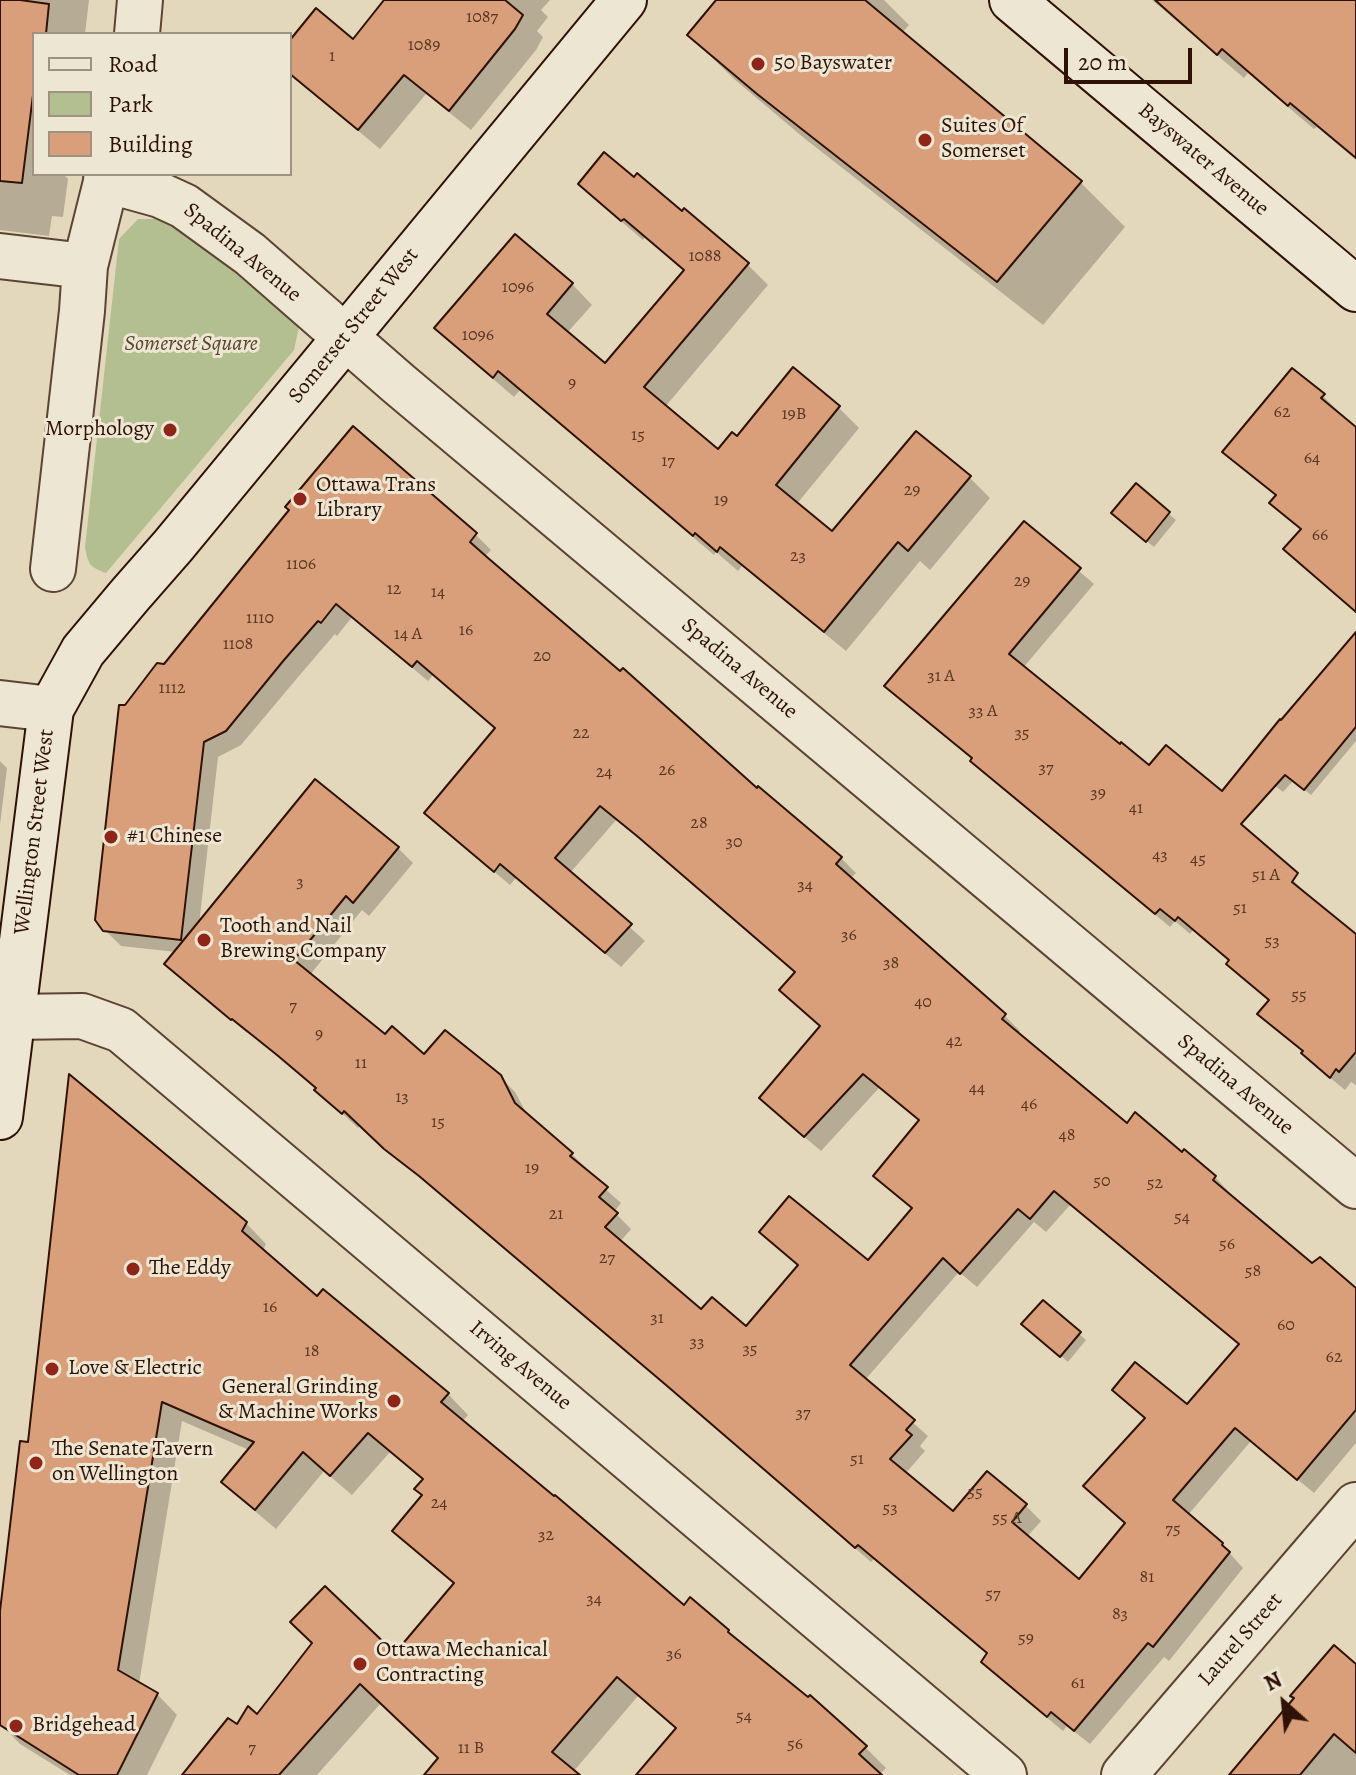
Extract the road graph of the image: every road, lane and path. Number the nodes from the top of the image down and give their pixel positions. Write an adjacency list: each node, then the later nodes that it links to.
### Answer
1 (140, 0): 4 (street)
2 (624, 0): 9 (street, Somerset Street West)
3 (1012, 0): 8 (street, Bayswater Avenue)
4 (137, 32)
5 (107, 177): 7 (street); 9 (street, Spadina Avenue)
6 (0, 256): 7 (street)
7 (85, 266): 10 (street)
8 (1356, 289)
9 (345, 339): 11 (street, Somerset Street West); 16 (street, Spadina Avenue)
10 (53, 569)
11 (83, 651): 13 (street, Wellington Street West)
12 (0, 703): 13 (street)
13 (51, 709): 14 (street, Wellington Street West)
14 (12, 1017): 15 (street, Wellington Street West); 18 (street, Irving Avenue)
15 (0, 1117)
16 (1356, 1186)
17 (1356, 1505): 19 (street, Laurel Street)
18 (1004, 1775)
19 (1124, 1775)

